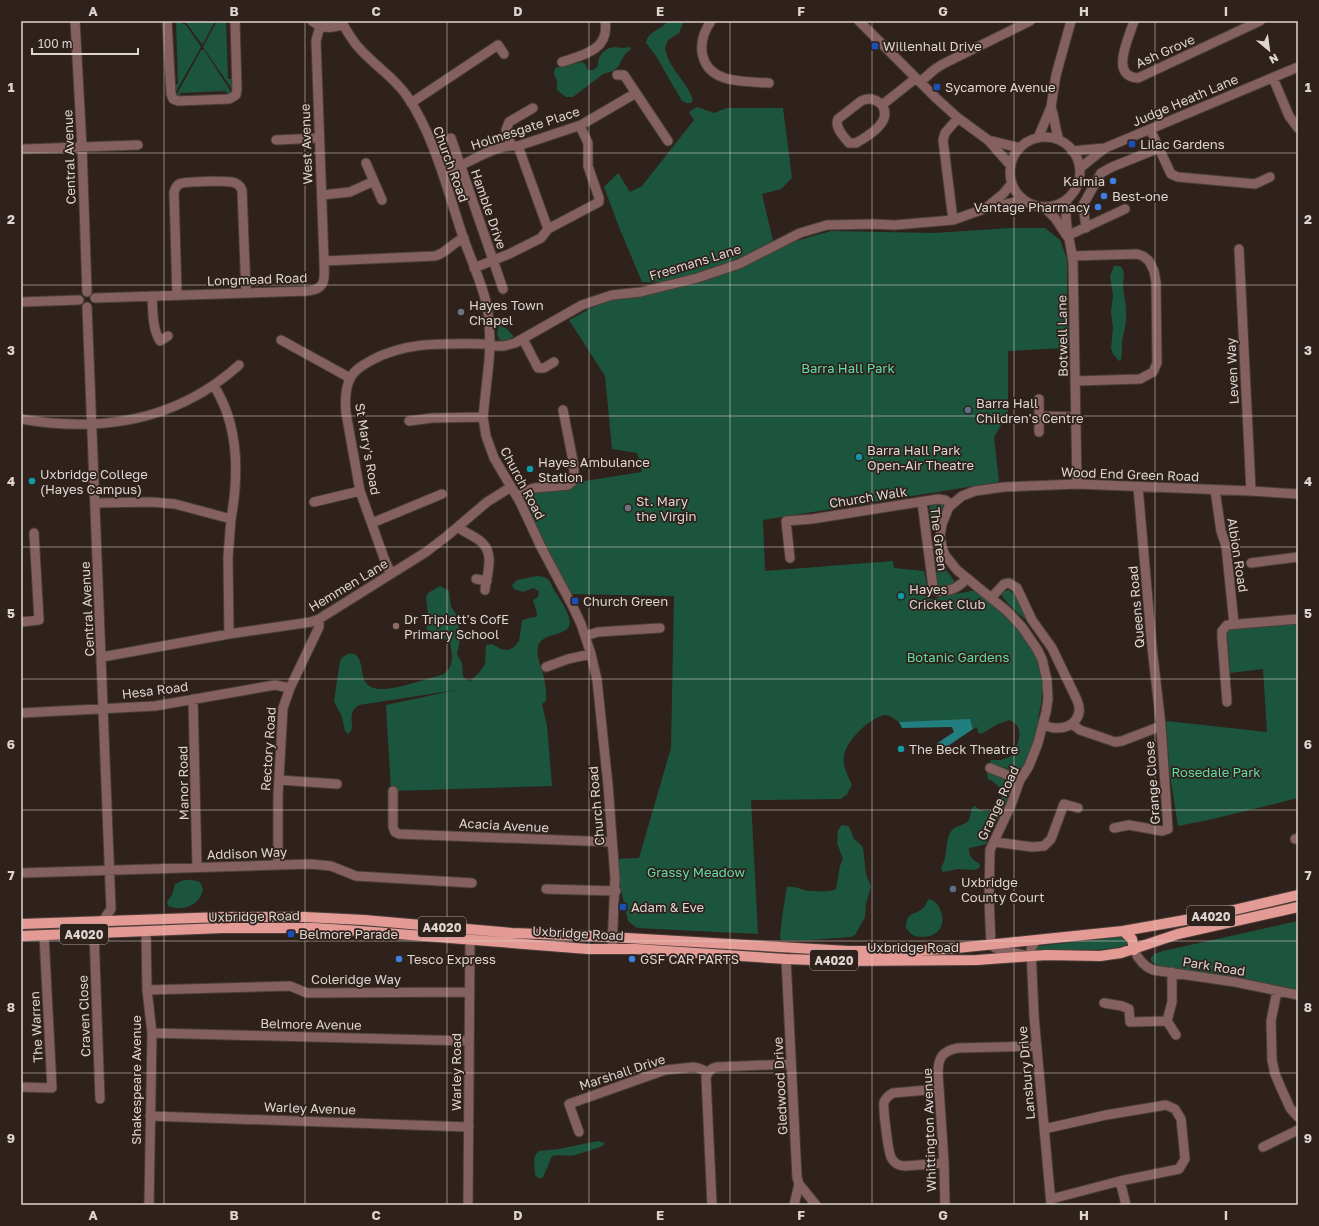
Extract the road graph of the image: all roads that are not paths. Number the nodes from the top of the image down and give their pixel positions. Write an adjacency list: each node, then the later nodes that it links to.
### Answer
1 (75, 21): 38 (street, Central Avenue)
2 (167, 21): 3 (street)
3 (235, 21)
4 (605, 21): 14 (street)
5 (711, 21): 19 (street)
6 (860, 21): 18 (street)
7 (1030, 21): 18 (street)
8 (1071, 21): 23 (street)
9 (1134, 21): 10 (street, Ash Grove)
10 (1260, 21)
11 (316, 23): 12 (street); 29 (street, West Avenue)
12 (342, 23): 21 (street, Church Road)
13 (504, 54): 21 (street)
14 (562, 62)
15 (1298, 67): 17 (street, Judge Heath Lane)
16 (617, 75): 20 (street)
17 (1273, 78): 27 (street); 28 (street, Judge Heath Lane)
18 (918, 80): 22 (street); 25 (street)
19 (768, 83)
20 (636, 93): 26 (street, Holmesgate Place); 35 (street)
21 (411, 103): 48 (street, Church Road)
22 (882, 105): 22 (street)
23 (1051, 107): 31 (street); 34 (street)
24 (533, 108): 37 (street)
25 (958, 118): 33 (street); 59 (street)
26 (580, 126): 37 (street, Holmesgate Place); 61 (street)
27 (1298, 128)
28 (1150, 129): 40 (street, Judge Heath Lane); 41 (street)
29 (319, 138): 32 (street); 52 (street, West Avenue)
30 (450, 138): 45 (street, Hamble Drive)
31 (1038, 138): 34 (street); 39 (street)
32 (276, 140)
33 (988, 140): 39 (street); 46 (street)
34 (1059, 140): 43 (street)
35 (668, 141)
36 (138, 145): 38 (street)
37 (514, 145): 45 (street, Holmesgate Place); 61 (street)
38 (82, 147): 42 (street); 70 (street, Central Avenue)
39 (1020, 148): 46 (street)
40 (1105, 148): 43 (street, Judge Heath Lane); 47 (street, Judge Heath Lane)
41 (1159, 148): 49 (street); 60 (street)
42 (25, 149)
43 (1072, 151): 47 (street)
44 (366, 163): 50 (street)
45 (460, 166): 48 (street, Holmesgate Place); 67 (street, Hamble Drive)
46 (1011, 166): 51 (street)
47 (1080, 168): 53 (street)
48 (442, 172): 63 (street, Church Road)
49 (1270, 177)
50 (374, 181): 52 (street); 54 (street)
51 (1012, 183): 55 (street); 57 (street, Freemans Lane)
52 (322, 195): 66 (street, West Avenue)
53 (1067, 199): 56 (street); 62 (street, Botwell Lane)
54 (382, 200)
55 (1024, 200): 56 (street); 57 (street, Freemans Lane)
56 (1044, 207): 62 (street, Botwell Lane)
57 (984, 209): 59 (street, Freemans Lane)
58 (1125, 209): 60 (street)
59 (953, 220): 79 (street, Freemans Lane)
60 (1086, 228): 62 (street)
61 (548, 229): 67 (street)
62 (1068, 236): 65 (street, Botwell Lane)
63 (464, 238): 66 (street, Longmead Road); 68 (street, Church Road)
64 (1239, 249): 101 (street, Leven Way)
65 (1072, 256): 85 (street, Botwell Lane); 85 (street)
66 (324, 261): 71 (street, Longmead Road)
67 (494, 261): 68 (street); 69 (street, Hamble Drive)
68 (474, 268): 81 (street, Church Road)
69 (503, 289)
70 (87, 292): 74 (street); 75 (street)
71 (246, 293): 72 (street, Longmead Road); 72 (street)
72 (177, 295): 73 (street, Longmead Road)
73 (152, 296): 74 (street, Longmead Road); 78 (street)
74 (94, 298): 77 (street)
75 (79, 300): 76 (street); 77 (street)
76 (21, 302)
77 (87, 307): 94 (street, Central Avenue)
78 (168, 336)
79 (523, 339): 81 (street, Freemans Lane); 82 (street)
80 (280, 340): 84 (street)
81 (490, 345): 84 (street); 89 (street, Church Road)
82 (554, 362)
83 (239, 365): 86 (street)
84 (350, 378): 99 (street, St Mary's Road)
85 (1076, 381): 91 (street, Botwell Lane)
86 (214, 386): 94 (street); 108 (street)
87 (1039, 399): 90 (street)
88 (563, 410): 100 (street)
89 (483, 416): 93 (street); 100 (street, Church Road)
90 (1039, 416): 91 (street); 95 (street)
91 (1077, 417): 96 (street, Botwell Lane)
92 (21, 419): 94 (street)
93 (409, 421)
94 (92, 424): 106 (street, Central Avenue)
95 (1038, 432)
96 (1077, 484): 97 (street, Wood End Green Road); 107 (street, Wood End Green Road)
97 (1138, 486): 98 (street, Wood End Green Road); 138 (street, Queens Road)
98 (1215, 490): 101 (street, Wood End Green Road); 122 (street, Albion Road)
99 (360, 491): 104 (street); 109 (street, St Mary's Road)
100 (513, 491): 110 (street, Hemmen Lane); 125 (street, Church Road)
101 (1251, 491): 103 (street, Wood End Green Road)
102 (442, 494): 109 (street)
103 (1298, 494)
104 (314, 502)
105 (922, 502): 107 (street, Church Walk); 113 (street, Church Walk); 116 (street, The Green)
106 (95, 503): 108 (street); 127 (street, Central Avenue)
107 (951, 504): 116 (street, Grange Road)
108 (231, 519): 124 (street)
109 (372, 523): 115 (street, St Mary's Road)
110 (458, 527): 115 (street, Hemmen Lane); 117 (street)
111 (34, 533): 121 (street)
112 (1298, 557): 114 (street)
113 (790, 558)
114 (1252, 563)
115 (391, 574): 119 (street, Hemmen Lane)
116 (967, 578): 118 (street, Grange Road)
117 (476, 580)
118 (991, 598): 136 (street); 137 (street, Grange Road)
119 (319, 619): 124 (street, Hemmen Lane); 129 (street, Rectory Road)
120 (1298, 619): 122 (street)
121 (21, 622)
122 (1234, 624): 131 (street)
123 (660, 628): 125 (street)
124 (229, 634): 127 (street, Hemmen Lane)
125 (585, 636): 126 (street, Church Road)
126 (591, 654): 128 (street); 146 (street, Church Road)
127 (102, 657): 134 (street, Central Avenue)
128 (546, 667)
129 (290, 688): 132 (street, Hesa Road); 140 (street, Rectory Road)
130 (1236, 688): 131 (street)
131 (1226, 689): 133 (street)
132 (193, 699): 134 (street, Hesa Road); 149 (street, Manor Road)
133 (1227, 702)
134 (103, 708): 135 (street, Hesa Road); 150 (street, Central Avenue)
135 (21, 713)
136 (1072, 724): 137 (street); 138 (street, Grange Close)
137 (1043, 725): 141 (street, Grange Road)
138 (1161, 726): 145 (street, Grange Close)
139 (990, 768): 141 (street)
140 (279, 780): 142 (street); 148 (street, Rectory Road)
141 (1020, 780): 147 (street, Grange Road)
142 (337, 784)
143 (393, 791): 146 (street, Acacia Avenue)
144 (1078, 808): 147 (street)
145 (1114, 828)
146 (612, 842): 154 (street, Church Road)
147 (995, 842): 171 (street, Grange Road)
148 (278, 865): 149 (street, Addison Way); 152 (street, Addison Way)
149 (197, 867): 150 (street, Addison Way)
150 (110, 870): 151 (street, Addison Way); 157 (street, Central Avenue)
151 (21, 873)
152 (472, 883)
153 (546, 889): 154 (street)
154 (616, 891): 168 (street, Church Road)
155 (1298, 895): 164 (main road, Uxbridge Road / A4020)
156 (1298, 907): 174 (main road, Uxbridge Road / A4020)
157 (111, 909): 159 (street); 160 (street)
158 (271, 916): 159 (main road, Uxbridge Road / A4020); 162 (main road); 168 (main road, Uxbridge Road / A4020)
159 (121, 921): 160 (main road, Uxbridge Road / A4020)
160 (102, 922): 161 (main road, Uxbridge Road / A4020)
161 (21, 924)
162 (281, 928): 163 (main road, Uxbridge Road / A4020); 169 (main road, Uxbridge Road / A4020)
163 (146, 931): 165 (main road, Uxbridge Road / A4020); 178 (street, Shakespeare Avenue)
164 (1123, 931): 170 (main road, Uxbridge Road / A4020); 174 (main road)
165 (94, 933): 166 (main road, Uxbridge Road / A4020); 192 (street, Craven Close)
166 (44, 935): 167 (main road, Uxbridge Road / A4020); 190 (street, The Warren)
167 (21, 936)
168 (612, 937): 172 (main road, Uxbridge Road / A4020); 173 (street, Church Road)
169 (470, 940): 173 (main road, Uxbridge Road / A4020); 180 (street, Warley Road)
170 (1036, 940): 171 (main road, Uxbridge Road / A4020); 175 (street, Lansbury Drive)
171 (991, 945): 172 (main road, Uxbridge Road / A4020); 175 (street)
172 (787, 947): 176 (main road)
173 (612, 949): 176 (main road, Uxbridge Road / A4020)
174 (1134, 950): 175 (main road, Uxbridge Road / A4020); 177 (street, Park Road)
175 (1031, 956): 176 (main road, Uxbridge Road / A4020); 187 (street, Lansbury Drive)
176 (786, 959): 188 (street, Gledwood Drive)
177 (1172, 972): 179 (street, Park Road); 183 (street)
178 (147, 990): 180 (street, Coleridge Way); 184 (street, Shakespeare Avenue)
179 (1277, 991): 181 (street, Park Road); 194 (street)
180 (470, 992): 186 (street, Warley Road)
181 (1298, 995)
182 (1104, 1003): 183 (street)
183 (1167, 1021): 185 (street)
184 (152, 1033): 186 (street, Belmore Avenue); 193 (street, Shakespeare Avenue)
185 (1176, 1035)
186 (469, 1041): 195 (street, Warley Road)
187 (1037, 1046): 191 (street, Whittington Avenue); 196 (street, Lansbury Drive)
188 (791, 1064): 189 (street); 202 (street, Gledwood Drive)
189 (708, 1072): 198 (street, Marshall Drive); 206 (street)
190 (21, 1087)
191 (939, 1089): 200 (street, Whittington Avenue); 200 (street)
192 (100, 1099)
193 (150, 1116): 195 (street, Warley Avenue); 204 (street, Shakespeare Avenue)
194 (1298, 1117)
195 (469, 1127): 205 (street, Warley Road)
196 (1044, 1129): 201 (street); 203 (street, Lansbury Drive)
197 (1298, 1130): 199 (street)
198 (579, 1132)
199 (1263, 1147)
200 (944, 1163): 209 (street, Whittington Avenue)
201 (1120, 1181): 203 (street); 210 (street)
202 (799, 1184): 207 (street); 208 (street)
203 (1051, 1202)
204 (149, 1205)
205 (468, 1205)
206 (712, 1205)
207 (794, 1205)
208 (816, 1205)
209 (945, 1205)
210 (1126, 1205)

